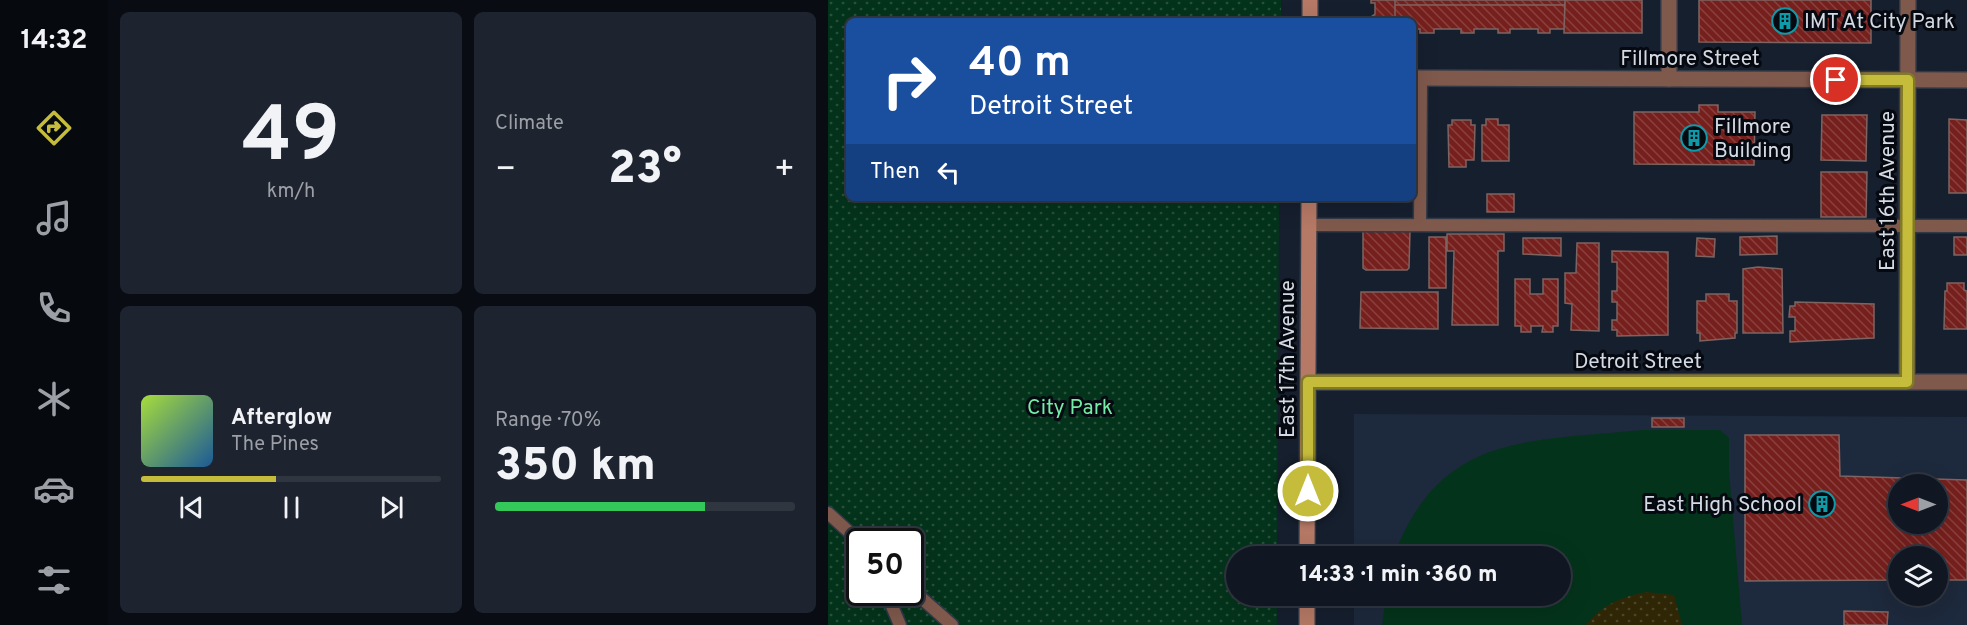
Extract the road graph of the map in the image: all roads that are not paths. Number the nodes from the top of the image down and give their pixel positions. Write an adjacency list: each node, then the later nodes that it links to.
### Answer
1 (1310, 0): 4 (main road)
2 (1669, 0): 6 (street)
3 (1908, 0): 7 (street, East 16th Avenue)
4 (1310, 18)
5 (1417, 78): 6 (street, Fillmore Street); 11 (lane)
6 (1669, 79): 7 (street, Fillmore Street)
7 (1908, 80): 8 (street, Fillmore Street); 12 (street, East 16th Avenue)
8 (1967, 80)
9 (1309, 201): 10 (main road, East 17th Avenue)
10 (1308, 225): 11 (lane); 14 (main road, East 17th Avenue)
11 (1419, 225): 12 (lane)
12 (1908, 226): 13 (lane); 15 (street, East 16th Avenue)
13 (1967, 226)
14 (1308, 382): 15 (street, Detroit Street); 19 (main road, East 17th Avenue)
15 (1907, 382): 16 (street, Detroit Street)
16 (1967, 382)
17 (828, 513): 18 (lane)
18 (846, 529)
19 (1307, 546)
20 (924, 600): 24 (lane)
21 (892, 606): 23 (lane)
22 (1307, 606): 25 (main road)
23 (900, 625)
24 (952, 625)
25 (1307, 625)

